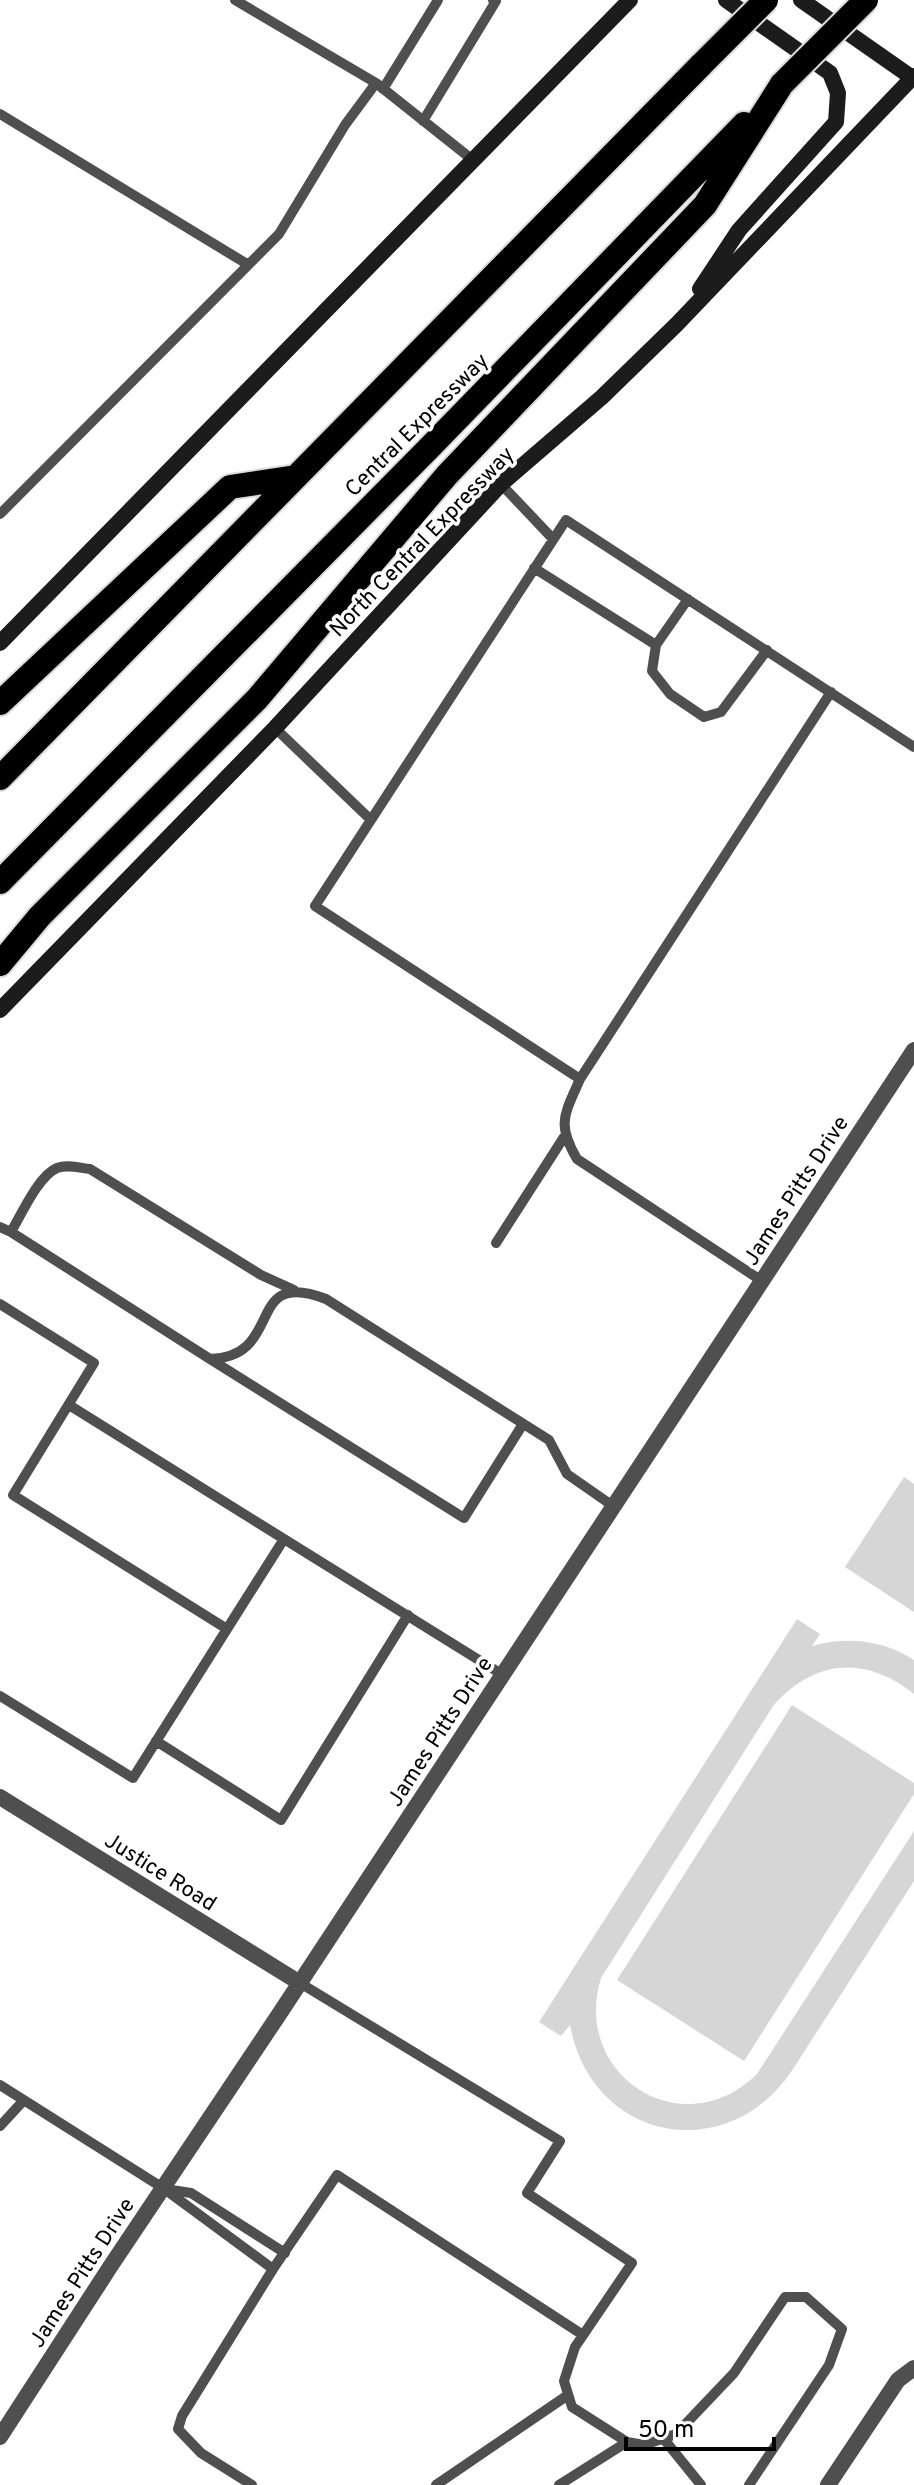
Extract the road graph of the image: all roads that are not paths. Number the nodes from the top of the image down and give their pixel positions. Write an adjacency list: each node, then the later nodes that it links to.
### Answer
1 (235, 0): 11 (lane)
2 (438, 0): 11 (lane)
3 (493, 0): 13 (lane)
4 (726, 0): 16 (main road)
5 (766, 0): 17 (highway, bridge)
6 (801, 0): 9 (main road)
7 (866, 0): 10 (highway, Central Expressway, bridge)
8 (630, 2): 14 (main road)
9 (913, 77): 16 (main road, North Central Expressway)
10 (782, 84): 32 (highway, Central Expressway); 33 (highway)
11 (380, 86): 13 (lane); 15 (lane)
12 (0, 114): 15 (lane)
13 (423, 121): 14 (lane)
14 (474, 161): 23 (main road)
15 (247, 264): 19 (lane)
16 (677, 324): 18 (main road, North Central Expressway)
17 (296, 477): 27 (highway); 30 (highway)
18 (501, 484): 20 (lane); 28 (main road, North Central Expressway)
19 (0, 514)
20 (553, 539): 21 (lane); 22 (lane)
21 (534, 568): 24 (lane); 31 (lane)
22 (688, 599): 24 (lane); 25 (lane)
23 (0, 643)
24 (656, 645): 25 (lane)
25 (767, 650): 26 (lane)
26 (831, 692): 29 (lane); 36 (lane)
27 (0, 703)
28 (275, 728): 31 (lane); 34 (main road, North Central Expressway)
29 (914, 747)
30 (0, 778)
31 (371, 820): 36 (lane)
32 (0, 882)
33 (0, 964)
34 (0, 1010)
35 (914, 1050): 40 (street, James Pitts Drive)
36 (580, 1079): 37 (lane)
37 (564, 1137): 39 (lane); 40 (lane)
38 (6, 1230): 41 (lane); 43 (lane)
39 (496, 1243)
40 (762, 1281): 46 (street, James Pitts Drive)
41 (296, 1291): 43 (lane); 45 (lane)
42 (0, 1304): 44 (lane)
43 (210, 1359): 45 (lane)
44 (69, 1405): 47 (lane); 49 (lane)
45 (523, 1424): 46 (lane)
46 (613, 1506): 50 (street, James Pitts Drive)
47 (284, 1539): 48 (lane); 49 (lane)
48 (408, 1615): 50 (lane); 52 (lane)
49 (227, 1629): 52 (lane)
50 (503, 1675): 54 (street, James Pitts Drive)
51 (0, 1696): 52 (lane)
52 (156, 1741)
53 (0, 1797): 54 (street, Justice Road)
54 (300, 1983): 58 (street, James Pitts Drive); 61 (lane)
55 (0, 2085): 56 (lane)
56 (24, 2100): 57 (lane); 58 (lane)
57 (0, 2126)
58 (163, 2188): 59 (lane); 60 (lane); 64 (street, James Pitts Drive)
59 (285, 2253): 60 (lane); 61 (lane)
60 (273, 2269): 67 (lane)
61 (583, 2335): 63 (lane)
62 (914, 2368): 72 (street)
63 (568, 2395): 66 (lane); 68 (lane)
64 (0, 2437)
65 (663, 2438): 66 (lane); 70 (lane); 71 (lane)
66 (627, 2442): 69 (lane)
67 (252, 2485)
68 (436, 2485)
69 (559, 2485)
70 (701, 2485)
71 (749, 2485)
72 (828, 2485)

